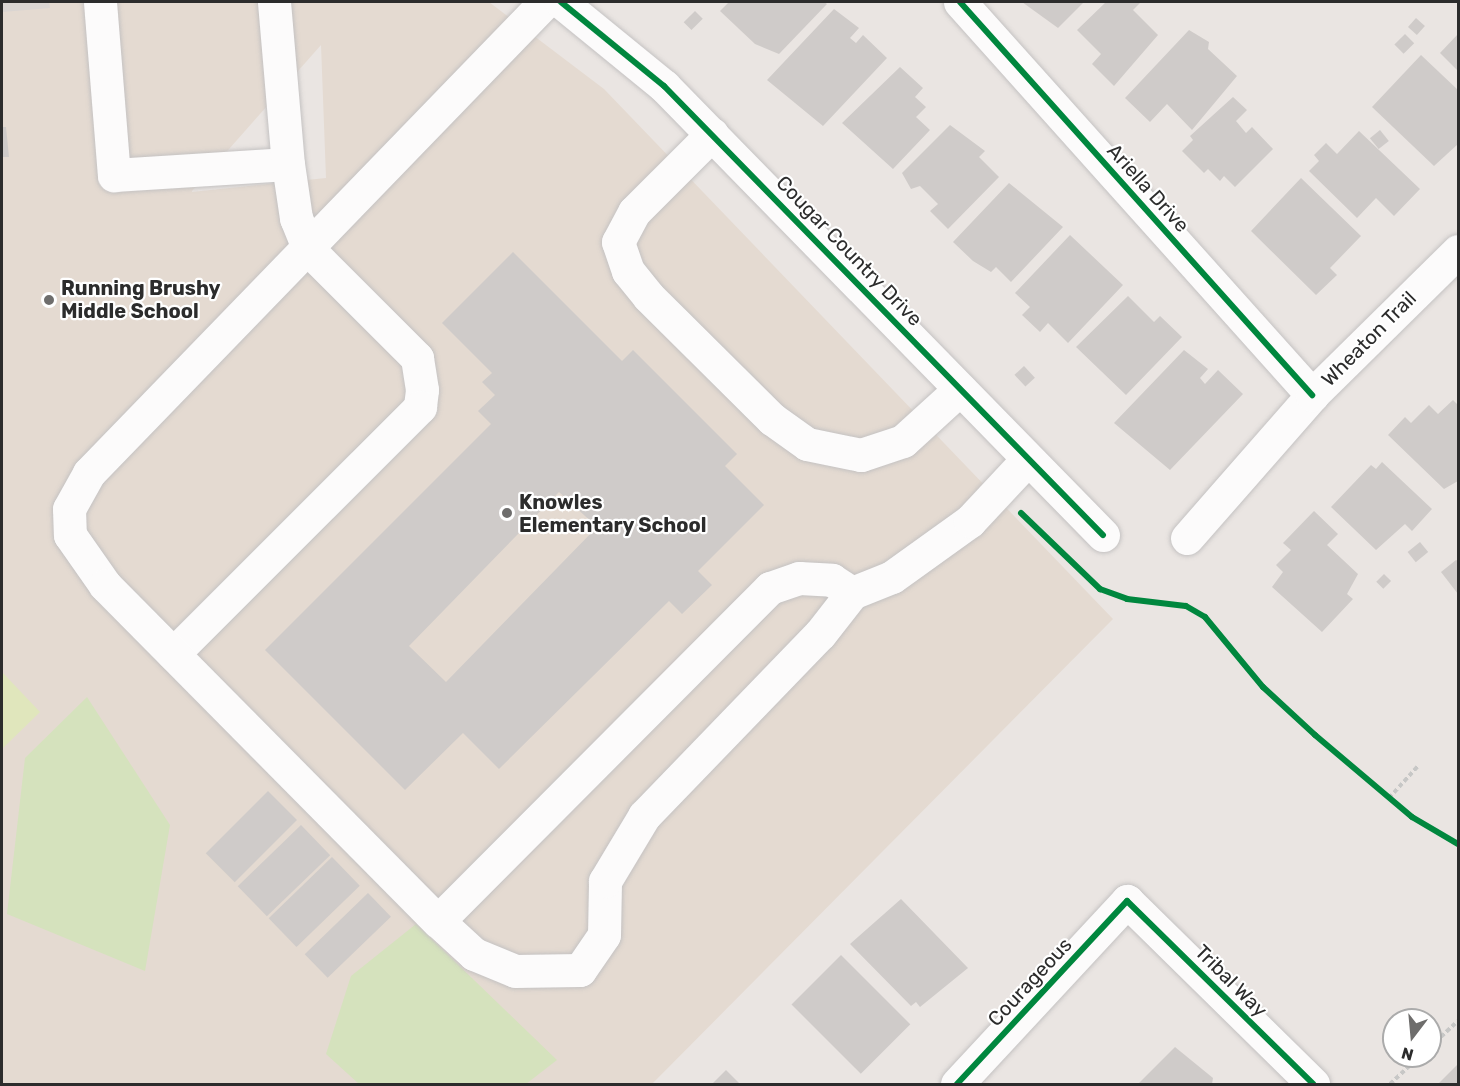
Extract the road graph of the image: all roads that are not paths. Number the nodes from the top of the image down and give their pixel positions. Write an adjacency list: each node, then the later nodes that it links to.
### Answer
1 (100, 2): 7 (street)
2 (274, 2): 7 (street)
3 (545, 2): 8 (street)
4 (561, 2): 6 (street, Cougar Country Drive)
5 (960, 2): 11 (street, Ariella Drive)
6 (712, 134): 10 (street, Cougar Country Drive); 10 (street)
7 (288, 164): 8 (street)
8 (309, 250): 16 (street); 16 (street)
9 (1458, 250): 11 (street, Wheaton Trail)
10 (960, 389): 12 (street, Cougar Country Drive)
11 (1312, 395): 14 (street, Wheaton Trail)
12 (1026, 461): 13 (street, Cougar Country Drive); 15 (street)
13 (1103, 535)
14 (1187, 538)
15 (852, 593): 18 (street); 18 (street)
16 (173, 654): 18 (street)
17 (1127, 901): 19 (street, Courageous); 20 (street, Tribal Way)
18 (438, 921)
19 (957, 1084)
20 (1313, 1084)

